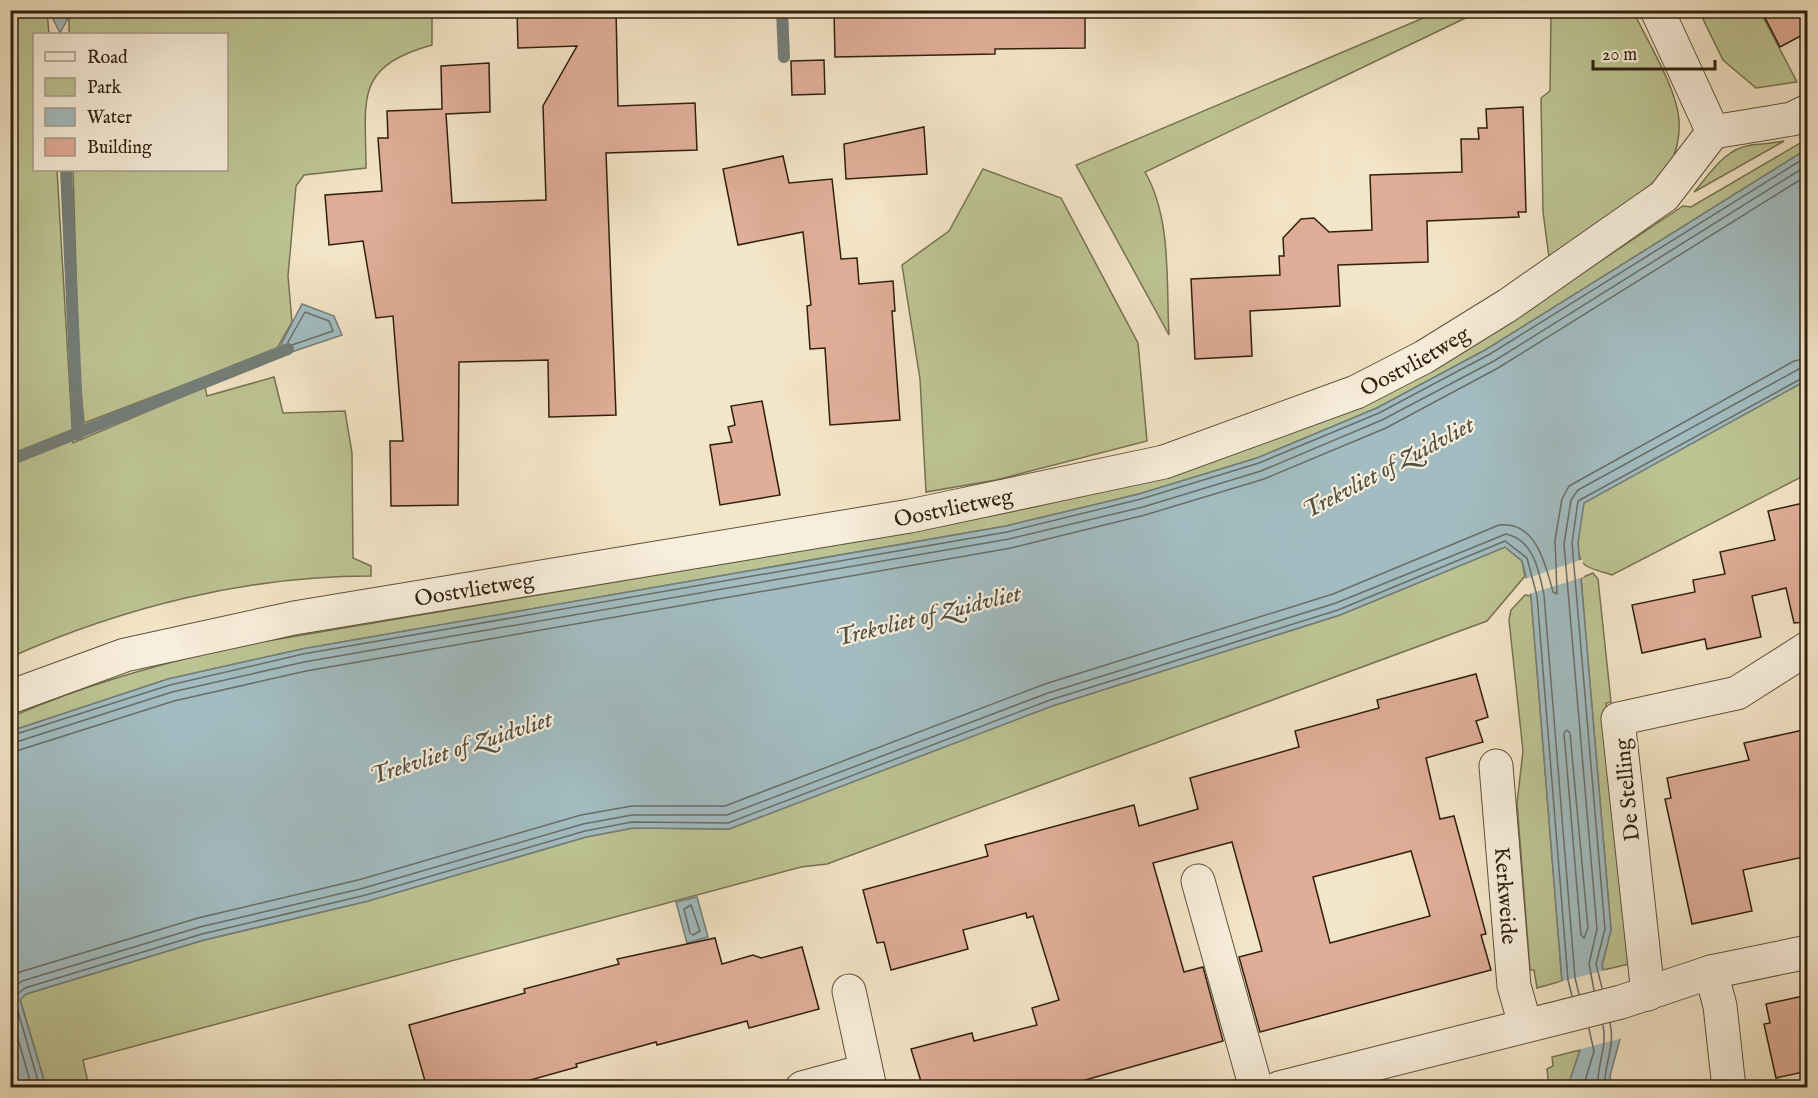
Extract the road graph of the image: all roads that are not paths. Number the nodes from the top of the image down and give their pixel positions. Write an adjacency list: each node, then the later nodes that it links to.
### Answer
1 (1657, 10): 3 (street)
2 (1808, 111): 3 (street)
3 (1713, 132): 5 (street, Oostvlietweg)
4 (1808, 648): 11 (street, De Stelling)
5 (10, 697)
6 (1496, 766): 12 (street, Kerkweide)
7 (1198, 881): 15 (street)
8 (1808, 952): 9 (street)
9 (1712, 972): 11 (street); 17 (street)
10 (849, 991): 13 (street)
11 (1635, 998): 12 (street)
12 (1525, 1024): 16 (street)
13 (868, 1079): 14 (street)
14 (802, 1088)
15 (1256, 1088)
16 (1279, 1088)
17 (1729, 1088)

